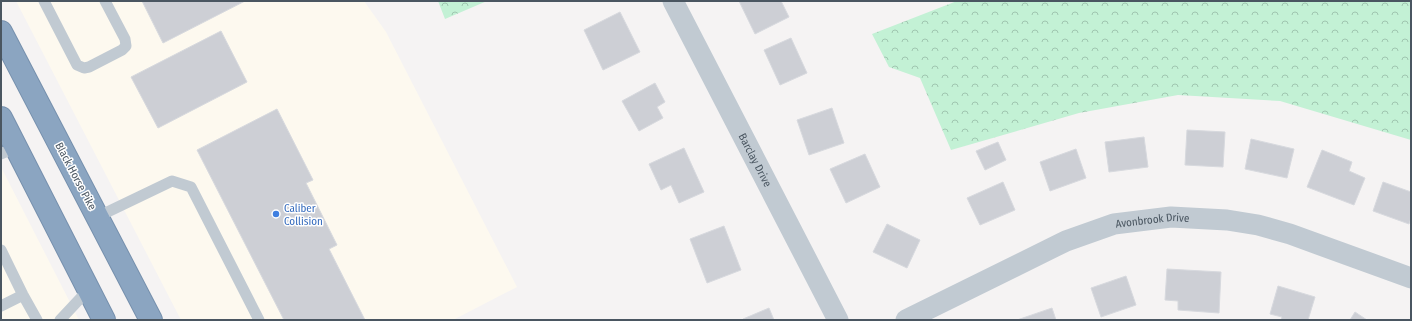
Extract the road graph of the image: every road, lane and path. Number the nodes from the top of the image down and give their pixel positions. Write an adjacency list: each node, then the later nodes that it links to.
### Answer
1 (44, 1): 2 (lane)
2 (105, 1)
3 (673, 1): 20 (street, Barclay Drive)
4 (1, 32): 6 (highway, Black Horse Pike)
5 (1, 64): 6 (highway)
6 (31, 88): 9 (highway, Black Horse Pike)
7 (1, 118): 8 (highway)
8 (8, 151): 12 (highway)
9 (98, 217): 18 (highway, Black Horse Pike); 19 (lane)
10 (1, 250): 13 (lane)
11 (1411, 278): 21 (street, Avonbrook Drive)
12 (89, 289): 16 (lane); 17 (highway)
13 (23, 295): 14 (lane); 15 (lane)
14 (1, 306)
15 (37, 320)
16 (60, 320)
17 (104, 320)
18 (151, 320)
19 (259, 320)
20 (838, 320)
21 (906, 320)

